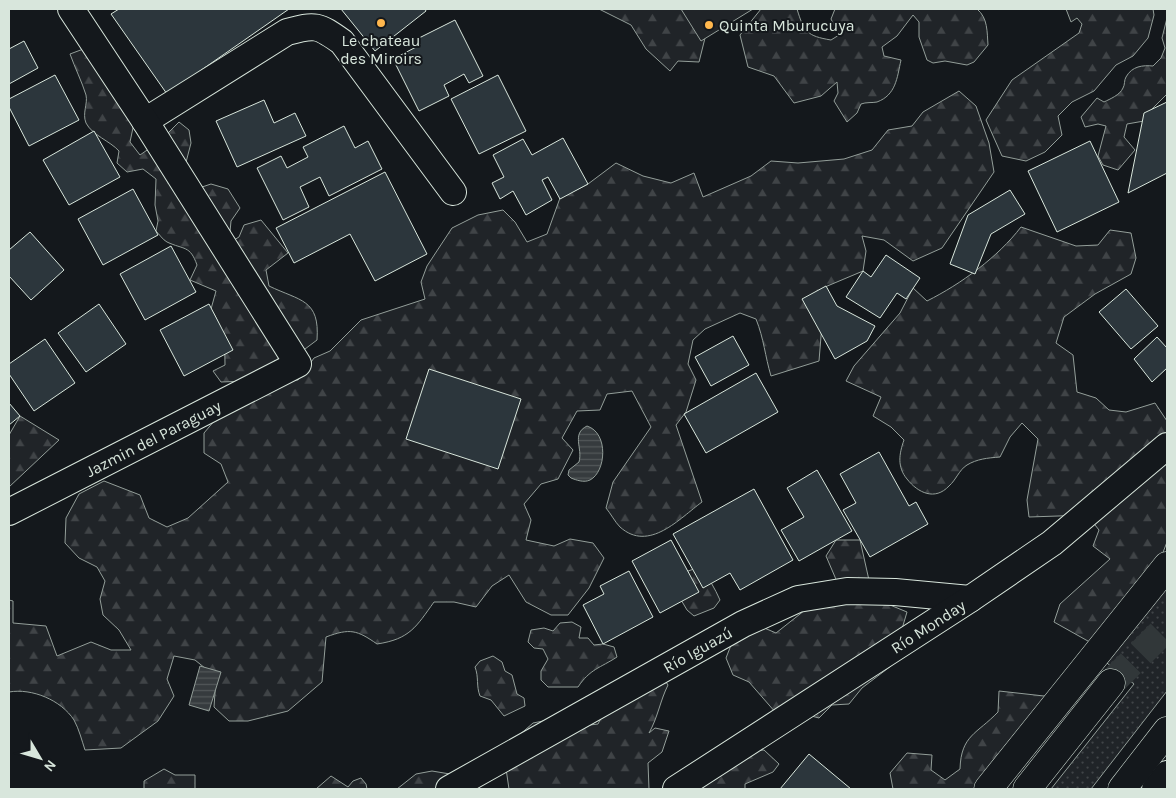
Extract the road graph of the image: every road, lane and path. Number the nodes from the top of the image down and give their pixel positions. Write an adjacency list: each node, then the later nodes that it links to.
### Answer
1 (71, 9): 2 (street)
2 (145, 121): 3 (street); 5 (street, Jazmin del Paraguay)
3 (453, 192)
4 (1167, 446): 7 (street, Río Monday)
5 (9, 512)
6 (1167, 566): 13 (highway)
7 (970, 599): 11 (street, Río Iguazú); 12 (street, Río Monday)
8 (1111, 683): 14 (highway)
9 (1167, 731): 15 (highway)
10 (1167, 774): 16 (street)
11 (448, 789)
12 (676, 789)
13 (988, 789)
14 (1027, 789)
15 (1122, 789)
16 (1155, 789)

